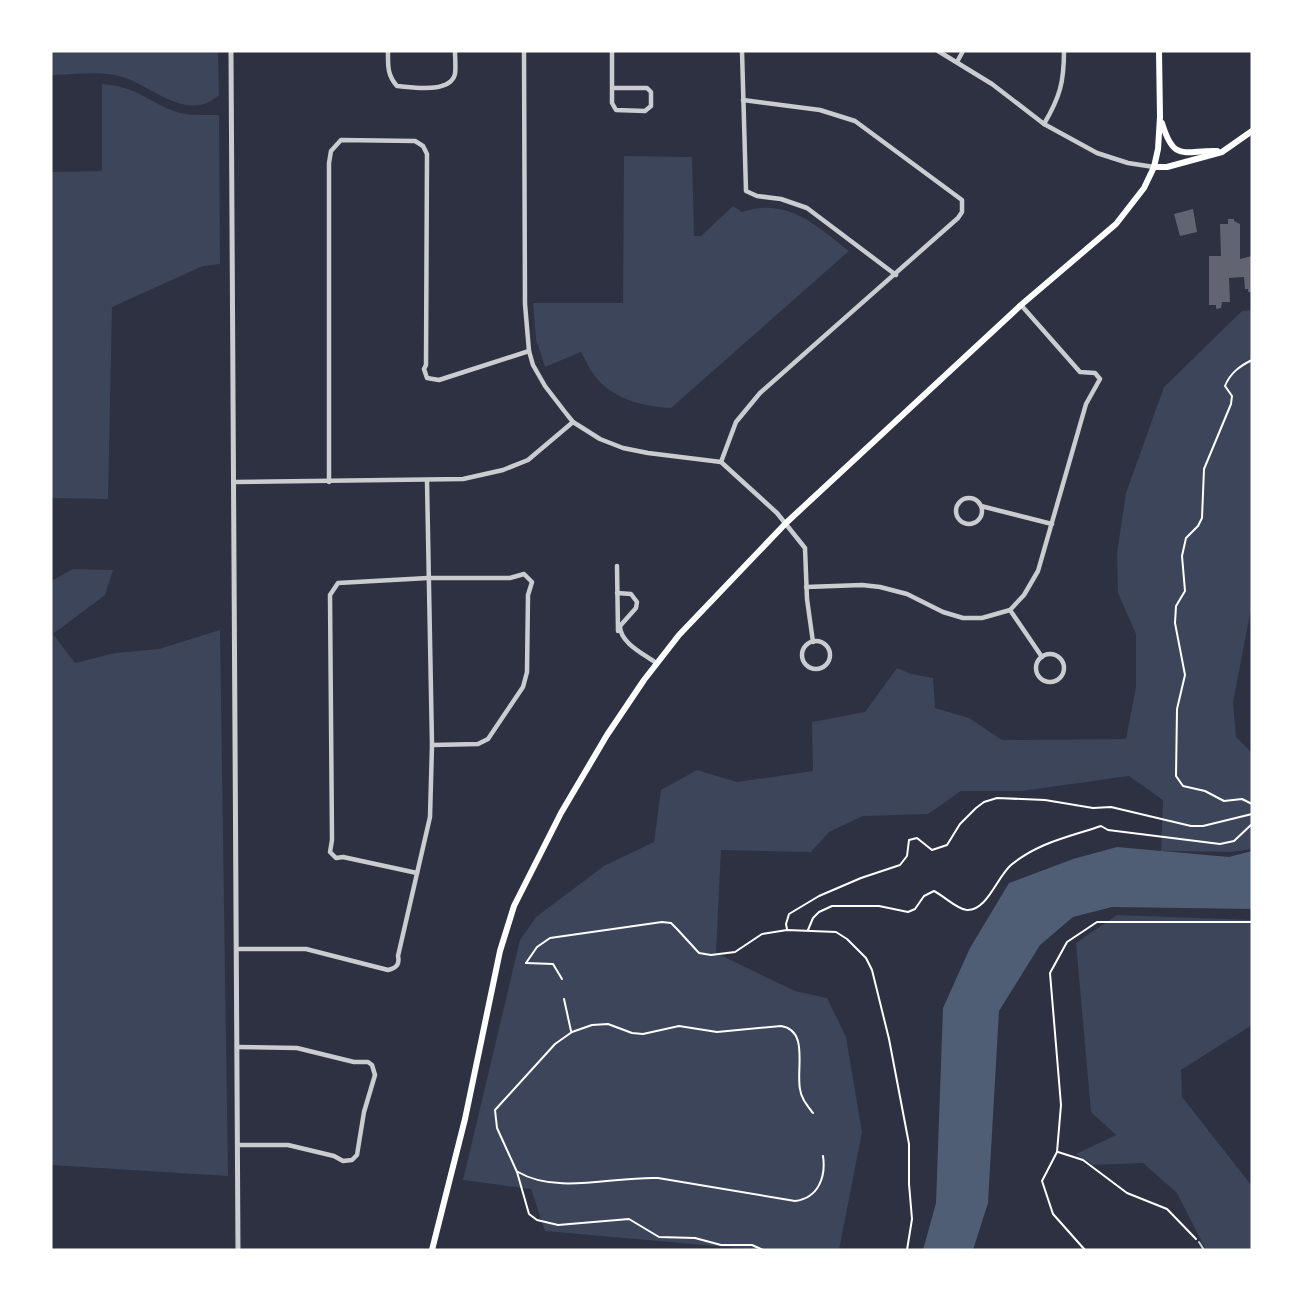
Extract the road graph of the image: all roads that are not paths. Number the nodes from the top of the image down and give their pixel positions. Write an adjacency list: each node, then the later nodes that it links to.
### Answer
1 (231, 51): 25 (street)
2 (388, 51): 3 (street)
3 (455, 51)
4 (524, 51): 21 (street)
5 (612, 51): 12 (street)
6 (742, 51): 13 (street)
7 (938, 51): 11 (street)
8 (963, 51): 11 (street)
9 (1063, 51): 15 (street)
10 (1159, 51): 14 (main road)
11 (957, 62): 15 (street)
12 (612, 88): 12 (street)
13 (743, 100): 19 (street); 19 (street)
14 (1160, 117): 17 (main road); 18 (main road)
15 (1044, 124): 18 (street)
16 (1252, 131): 17 (main road)
17 (1222, 152): 18 (main road)
18 (1154, 167): 20 (main road)
19 (896, 275): 23 (street)
20 (1021, 305): 28 (main road); 29 (street)
21 (529, 351): 22 (street); 26 (street)
22 (573, 422): 23 (street); 24 (street)
23 (721, 462): 28 (street)
24 (427, 481): 26 (street); 31 (street)
25 (234, 482): 26 (street); 41 (street)
26 (329, 482)
27 (981, 506): 27 (street); 29 (street)
28 (786, 523): 32 (street); 38 (main road)
29 (1052, 524): 34 (street)
30 (617, 566): 33 (street)
31 (428, 578): 39 (street); 39 (street); 40 (street)
32 (806, 587): 34 (street); 36 (street)
33 (617, 593): 35 (street); 35 (street)
34 (1010, 610): 37 (street)
35 (623, 637): 38 (street)
36 (813, 642): 36 (street)
37 (1042, 657): 37 (street)
38 (656, 663): 46 (main road)
39 (432, 745): 40 (street)
40 (417, 873): 41 (street)
41 (237, 949): 42 (street)
42 (236, 1047): 43 (street); 43 (street)
43 (237, 1145): 45 (street)
44 (1199, 1242): 47 (lane)
45 (238, 1250)
46 (432, 1250)
47 (1204, 1250)

